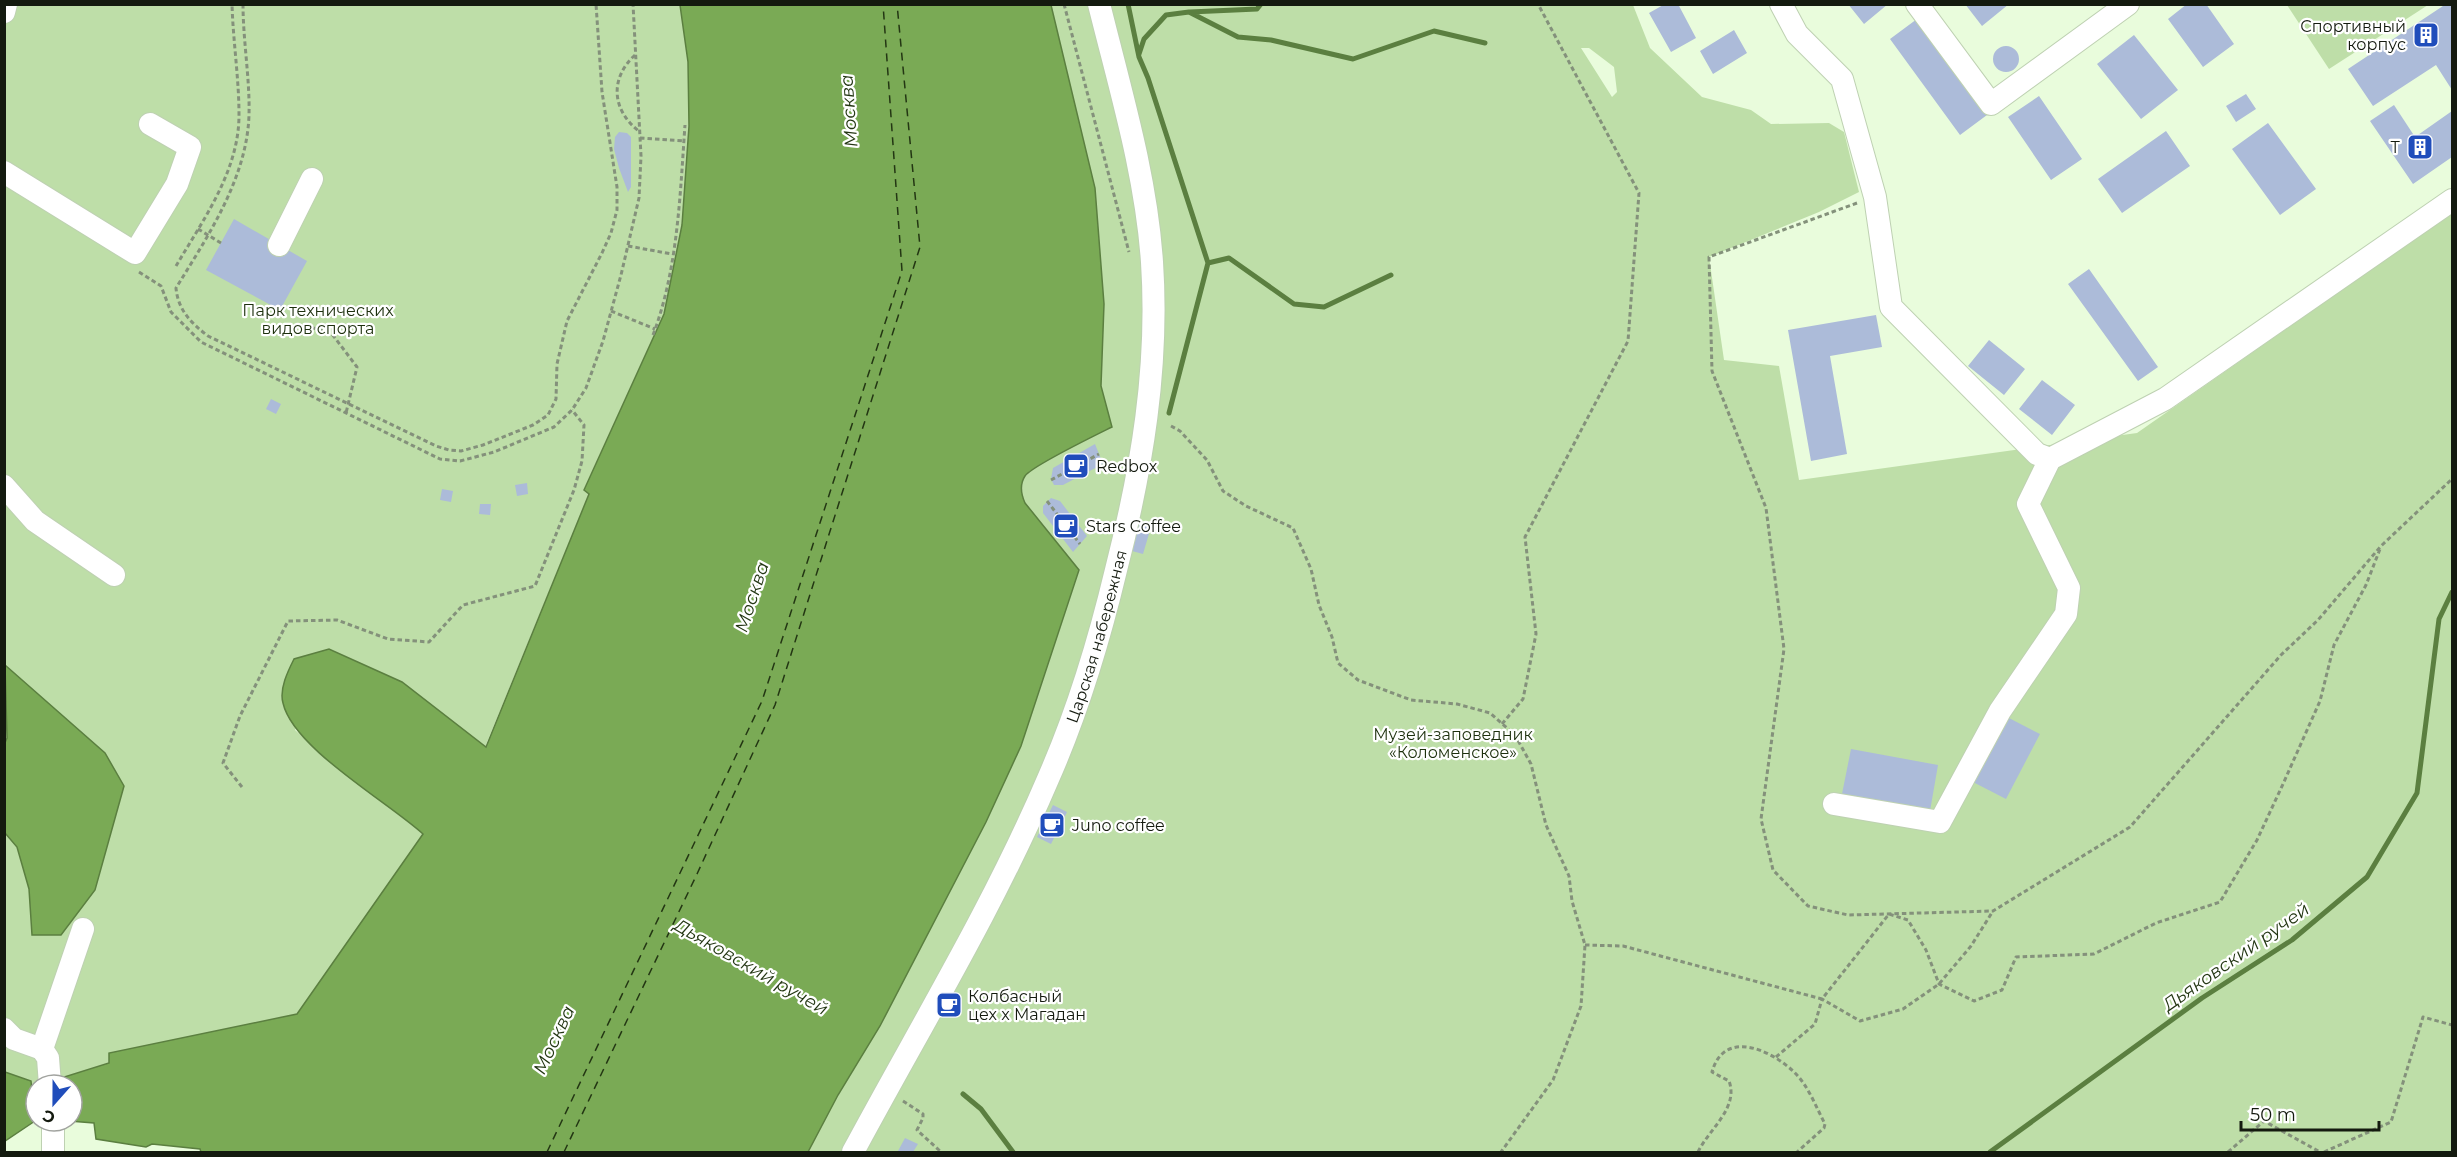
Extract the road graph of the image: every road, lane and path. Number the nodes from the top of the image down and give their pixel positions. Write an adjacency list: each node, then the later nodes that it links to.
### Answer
1 (6, 4): 12 (street)
2 (232, 4): 23 (path)
3 (243, 4): 24 (path)
4 (596, 4): 36 (path)
5 (633, 4): 13 (path)
6 (1064, 4): 29 (path)
7 (1099, 4): 63 (street, Царская набережная)
8 (1538, 4): 49 (path)
9 (1781, 4): 21 (street)
10 (1917, 4): 11 (street)
11 (2128, 4)
12 (4, 12)
13 (636, 54): 16 (path); 16 (path)
14 (150, 124): 19 (street)
15 (685, 125): 18 (path)
16 (639, 132): 17 (path)
17 (640, 138): 18 (path); 27 (path)
18 (684, 141): 28 (path)
19 (4, 172)
20 (312, 178): 26 (street)
21 (1875, 197): 41 (street); 53 (path)
22 (2452, 200): 41 (street)
23 (198, 229): 24 (path); 30 (path)
24 (207, 234): 25 (path); 36 (path)
25 (221, 243)
26 (279, 245)
27 (628, 246): 28 (path); 32 (path)
28 (672, 254): 34 (path)
29 (1130, 256)
30 (176, 266)
31 (132, 268): 38 (path)
32 (611, 311): 34 (path); 37 (path)
33 (304, 325): 36 (path)
34 (655, 329): 35 (path)
35 (653, 335)
36 (348, 404): 38 (path)
37 (572, 410): 38 (path); 50 (path)
38 (346, 413)
39 (1171, 426): 49 (path)
40 (1099, 454): 43 (path)
41 (2049, 459): 51 (street)
42 (2452, 479): 47 (path)
43 (1051, 480)
44 (4, 486): 48 (street)
45 (1047, 501): 46 (path)
46 (1080, 544)
47 (2381, 546): 52 (path); 56 (path)
48 (114, 575)
49 (1502, 724): 55 (path)
50 (242, 787)
51 (1834, 804)
52 (1993, 911): 53 (path); 56 (path)
53 (1889, 914): 56 (path); 57 (path)
54 (84, 929): 60 (street)
55 (1585, 945): 57 (path); 68 (path)
56 (1940, 984): 57 (path)
57 (1822, 999): 61 (path)
58 (2452, 1025): 72 (path)
59 (4, 1029): 60 (street)
60 (42, 1049): 62 (street)
61 (1776, 1057): 69 (path); 70 (path)
62 (49, 1073)
63 (886, 1092): 66 (street, Царская набережная); 67 (path)
64 (53, 1133): 65 (street)
65 (53, 1152)
66 (853, 1152)
67 (941, 1152)
68 (1501, 1152)
69 (1698, 1152)
70 (1797, 1152)
71 (2228, 1152): 72 (path)
72 (2322, 1152)

